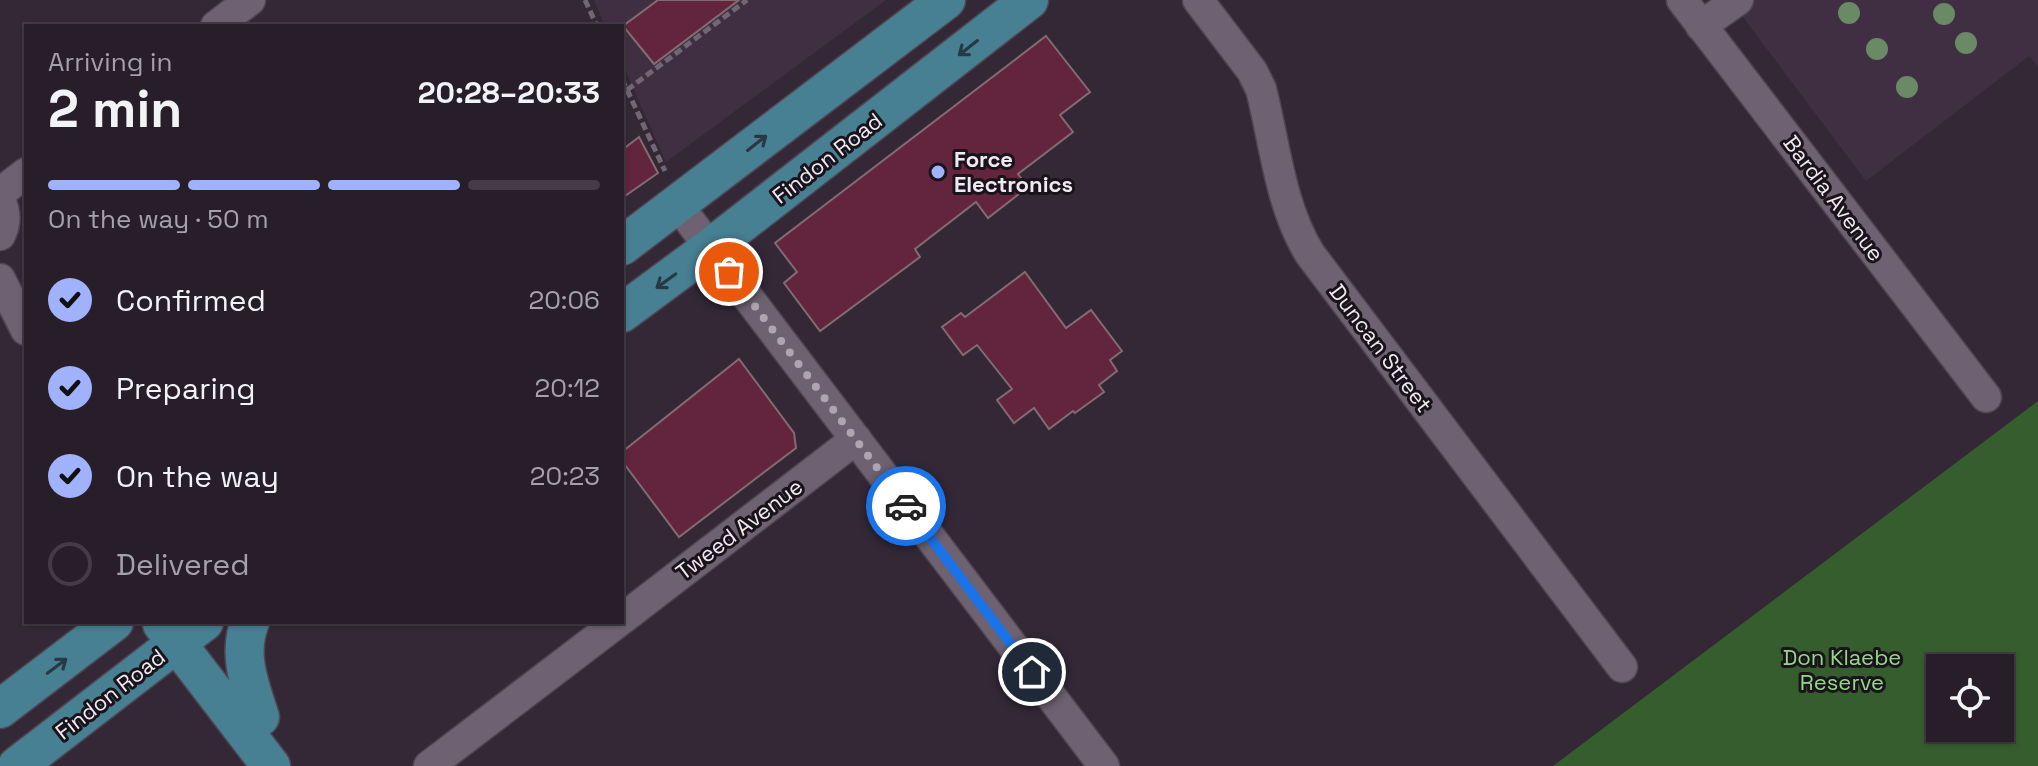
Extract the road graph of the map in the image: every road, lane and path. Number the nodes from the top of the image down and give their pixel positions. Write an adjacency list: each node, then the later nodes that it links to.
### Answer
1 (250, 0): 9 (street)
2 (585, 0): 10 (path)
3 (747, 0): 13 (path)
4 (946, 0): 15 (main road, one-way to 4)
5 (1029, 0): 20 (main road, Findon Road, one-way to 20)
6 (1198, 0): 31 (street, Duncan Street)
7 (1682, 0): 11 (street, Bardia Avenue)
8 (1738, 0): 11 (street)
9 (219, 24)
10 (596, 24)
11 (1701, 26): 24 (street, Bardia Avenue)
12 (624, 83): 13 (path)
13 (627, 90): 15 (path)
14 (24, 175): 16 (street)
15 (673, 192): 19 (main road); 20 (street)
16 (0, 193)
17 (0, 201): 18 (street)
18 (0, 235)
19 (624, 244)
20 (710, 248): 22 (main road, Findon Road, one-way to 22); 25 (street)
21 (0, 279): 23 (street)
22 (624, 312)
23 (24, 326)
24 (1986, 397)
25 (856, 439): 26 (street, Tweed Avenue); 39 (street)
26 (624, 617)
27 (111, 624): 33 (main road, one-way to 27)
28 (250, 624): 34 (main road)
29 (615, 624): 38 (street, Tweed Avenue)
30 (185, 627): 32 (main road, Findon Road); 34 (main road)
31 (1622, 667)
32 (99, 703): 34 (main road); 35 (main road, Findon Road)
33 (0, 709)
34 (247, 717): 36 (main road); 37 (main road)
35 (17, 766)
36 (271, 766)
37 (291, 766)
38 (429, 766)
39 (1104, 766)

